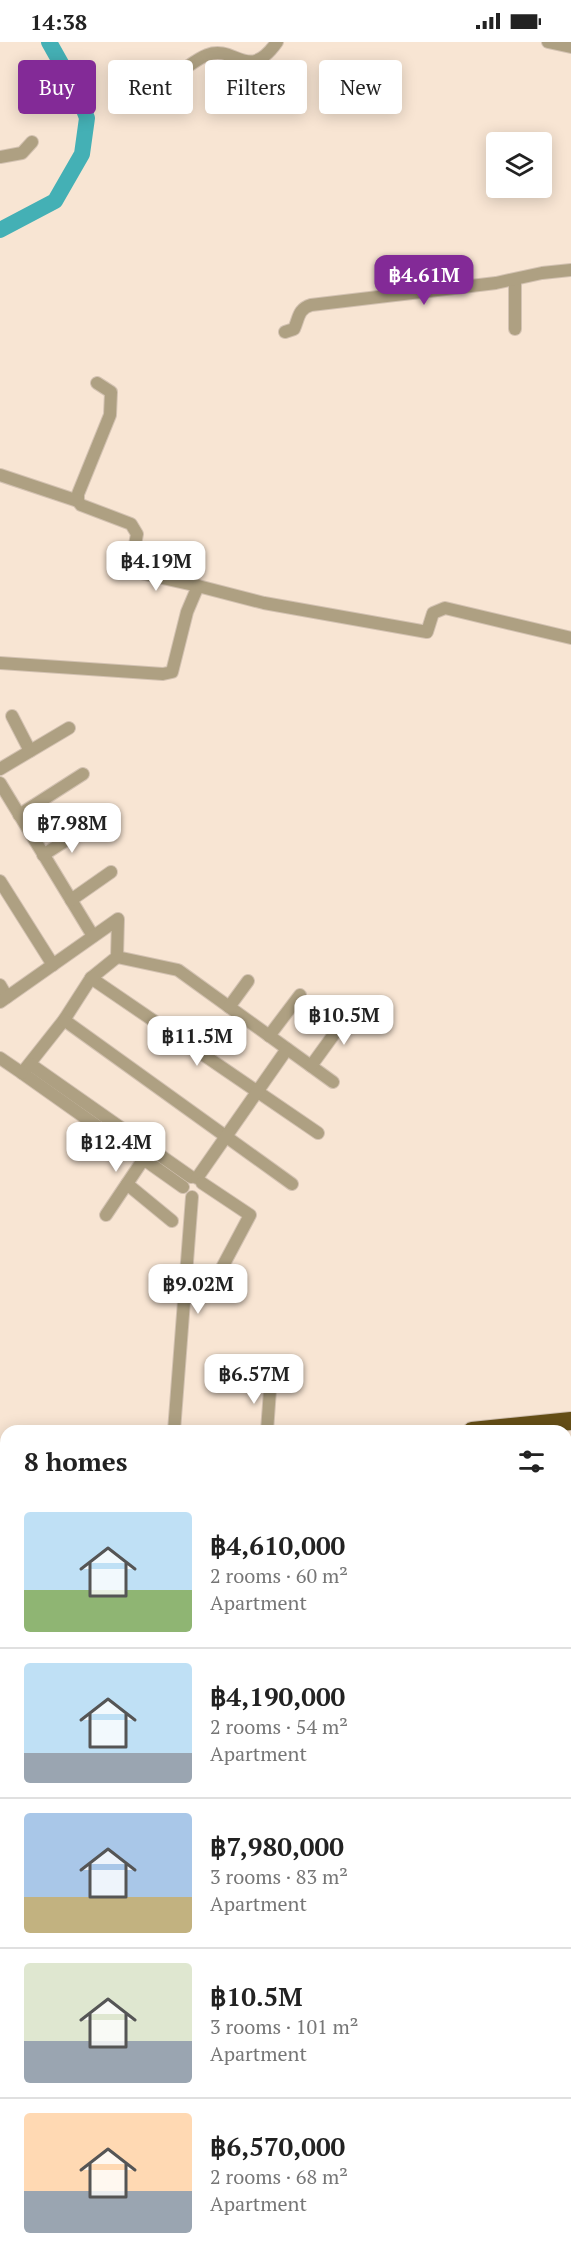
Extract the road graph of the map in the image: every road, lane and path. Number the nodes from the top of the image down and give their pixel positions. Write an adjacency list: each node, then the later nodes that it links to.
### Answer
1 (277, 42): 4 (street)
2 (548, 42): 3 (street)
3 (571, 47)
4 (193, 64)
5 (32, 142): 6 (street)
6 (0, 157)
7 (571, 270): 8 (street)
8 (515, 280): 9 (street); 10 (street)
9 (515, 329)
10 (285, 332)
11 (97, 383): 13 (street)
12 (0, 475): 13 (street)
13 (78, 501): 14 (street)
14 (198, 586): 15 (street); 16 (street)
15 (571, 638)
16 (0, 663)
17 (12, 716): 19 (street)
18 (69, 728): 19 (street)
19 (30, 751): 20 (street)
20 (0, 769)
21 (83, 774): 23 (street)
22 (0, 783): 23 (street)
23 (19, 815): 25 (street)
24 (84, 829): 25 (street)
25 (43, 855): 28 (street)
26 (111, 872): 28 (street)
27 (0, 881): 31 (street)
28 (71, 900): 29 (street)
29 (93, 936): 30 (street); 31 (street)
30 (117, 957): 32 (street); 37 (street)
31 (53, 965): 36 (street)
32 (91, 978): 39 (street); 46 (street)
33 (248, 981): 37 (street)
34 (0, 985): 36 (street)
35 (300, 995): 40 (street)
36 (4, 1000)
37 (229, 1007): 40 (street)
38 (352, 1008): 43 (street)
39 (64, 1020): 44 (street); 48 (street)
40 (269, 1036): 41 (street)
41 (287, 1049): 43 (street); 46 (street)
42 (0, 1058): 44 (street)
43 (311, 1066): 45 (street)
44 (26, 1068): 49 (street)
45 (333, 1082)
46 (259, 1091): 47 (street); 48 (street)
47 (318, 1133)
48 (227, 1136): 50 (street); 52 (street)
49 (148, 1153): 50 (street); 51 (street)
50 (193, 1181): 55 (street); 58 (street)
51 (127, 1184): 53 (street); 54 (street)
52 (292, 1184)
53 (106, 1215)
54 (172, 1221)
55 (216, 1279)
56 (251, 1374): 59 (street)
57 (571, 1420): 60 (highway)
58 (174, 1425)
59 (267, 1425)
60 (529, 1425)

